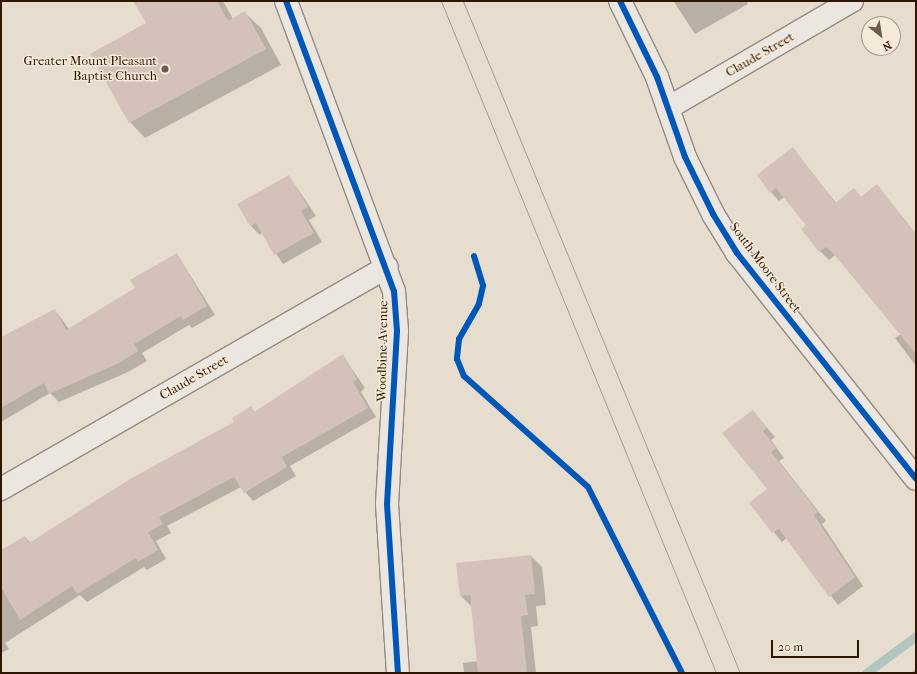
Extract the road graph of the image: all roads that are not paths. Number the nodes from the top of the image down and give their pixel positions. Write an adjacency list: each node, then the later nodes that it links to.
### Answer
1 (286, 1): 5 (street, Woodbine Avenue)
2 (620, 1): 4 (street, South Moore Street)
3 (852, 1): 4 (street, Claude Street)
4 (668, 108): 6 (street, South Moore Street)
5 (387, 267): 7 (street, Claude Street); 8 (street, Woodbine Avenue)
6 (916, 479)
7 (1, 489)
8 (398, 673)

